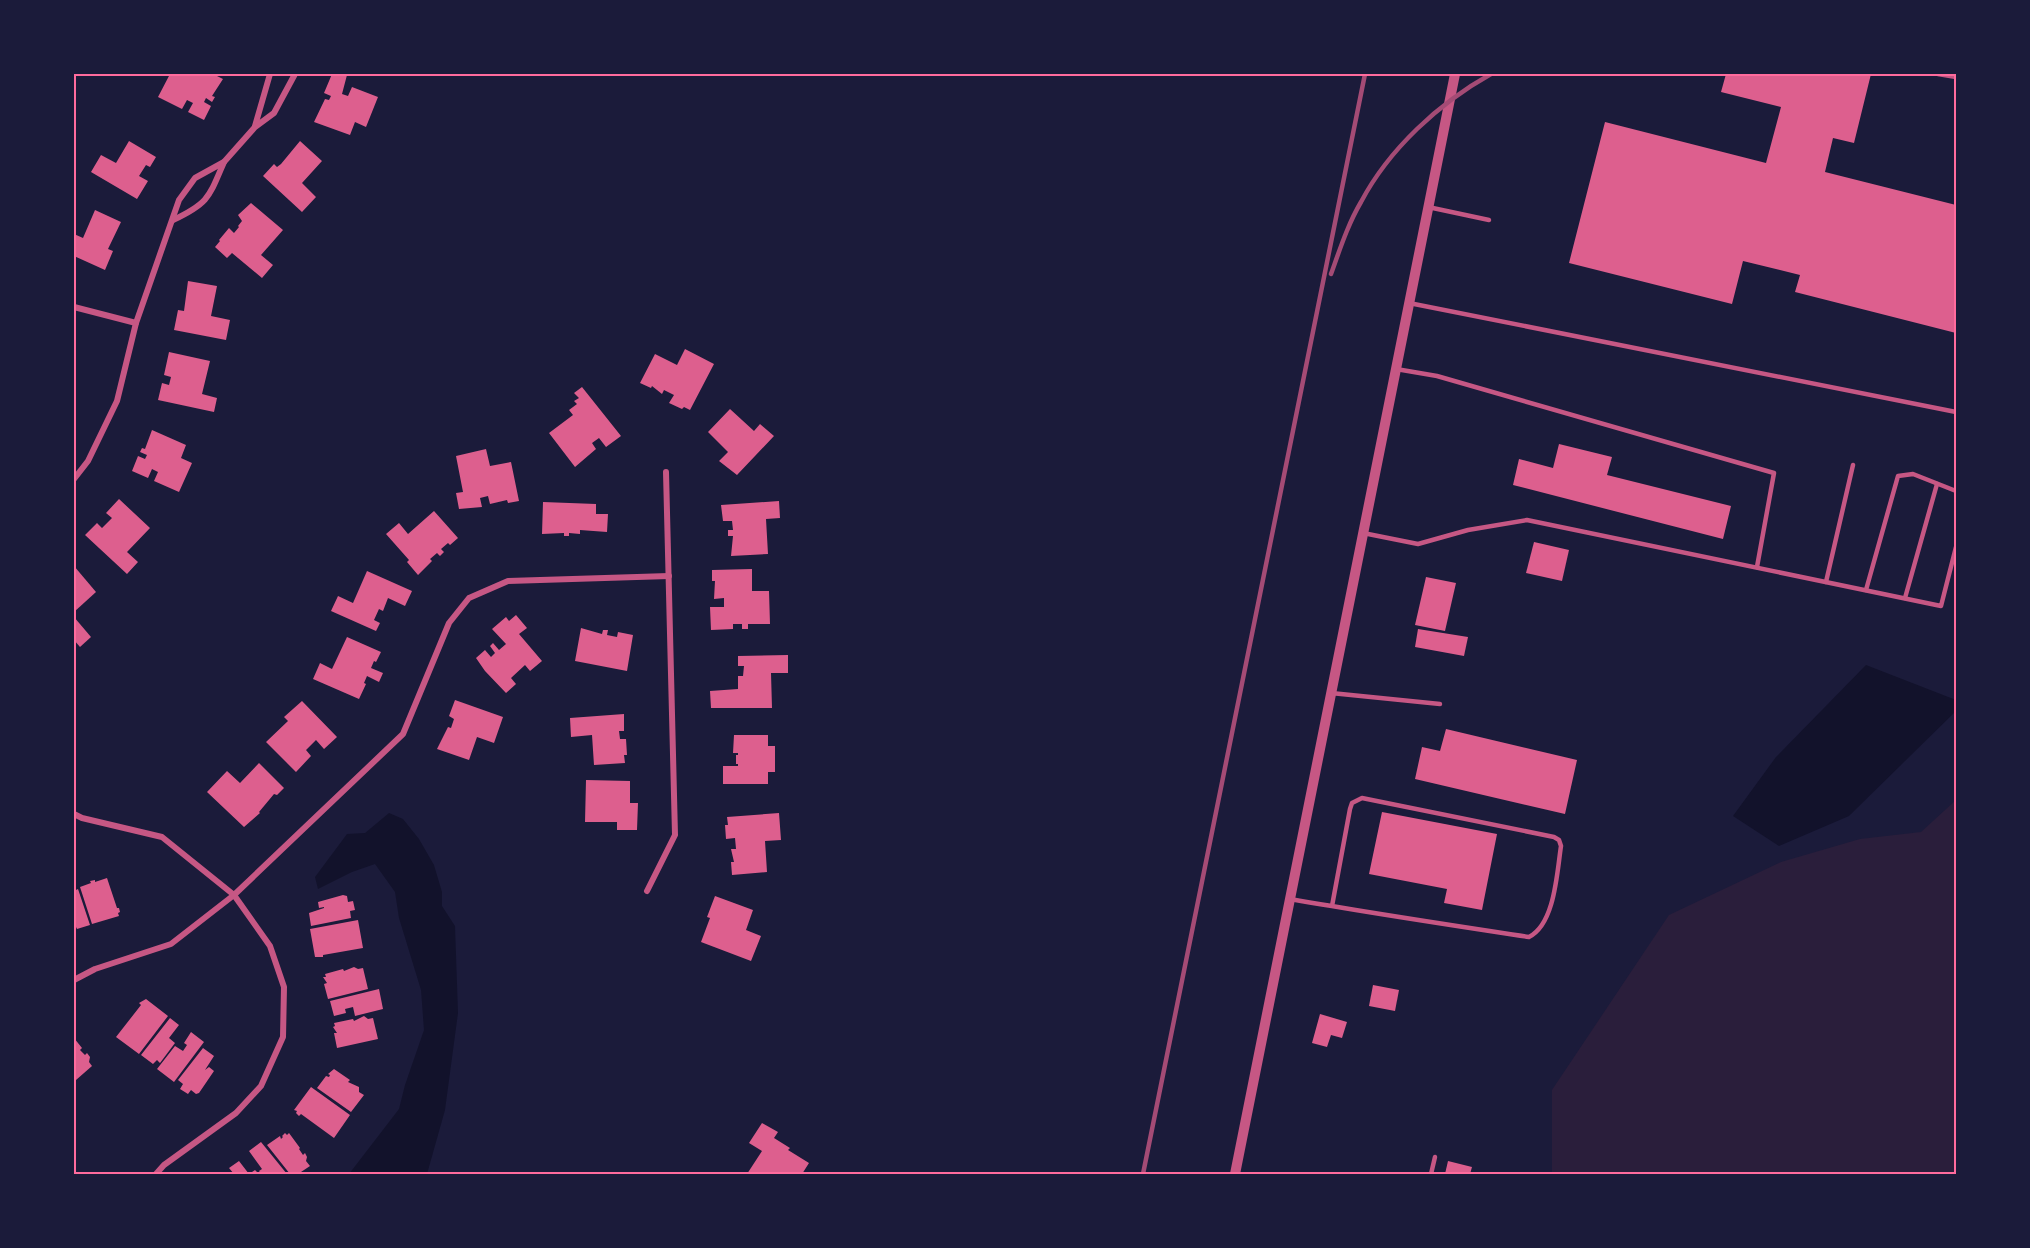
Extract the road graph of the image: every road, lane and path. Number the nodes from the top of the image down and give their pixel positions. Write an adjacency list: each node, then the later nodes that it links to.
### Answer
1 (270, 74): 6 (street)
2 (295, 74): 6 (street)
3 (1455, 74): 8 (street)
4 (1938, 74): 5 (lane)
5 (1956, 77)
6 (255, 127): 7 (street)
7 (224, 162): 9 (street); 9 (street)
8 (1428, 207): 10 (lane); 11 (street)
9 (173, 220): 13 (street)
10 (1489, 220)
11 (1409, 303): 14 (street); 15 (lane)
12 (74, 307): 13 (street)
13 (136, 322): 18 (street)
14 (1396, 369): 21 (street); 23 (lane)
15 (1956, 412)
16 (1853, 465): 25 (lane)
17 (666, 472): 24 (street)
18 (74, 479)
19 (1937, 484): 20 (lane); 26 (lane); 27 (lane)
20 (1956, 491)
21 (1363, 532): 23 (lane); 28 (street)
22 (1956, 547): 27 (lane)
23 (1757, 567): 25 (lane)
24 (669, 576): 31 (street); 32 (street)
25 (1826, 582): 26 (lane)
26 (1866, 590): 27 (lane)
27 (1905, 598)
28 (1331, 693): 29 (lane); 33 (street)
29 (1440, 704)
30 (74, 814): 32 (street)
31 (646, 891)
32 (234, 895): 35 (street); 37 (street)
33 (1290, 899): 34 (lane); 38 (street)
34 (1332, 906): 34 (lane)
35 (74, 980)
36 (1435, 1157): 39 (lane)
37 (156, 1174)
38 (1235, 1174)
39 (1431, 1174)

